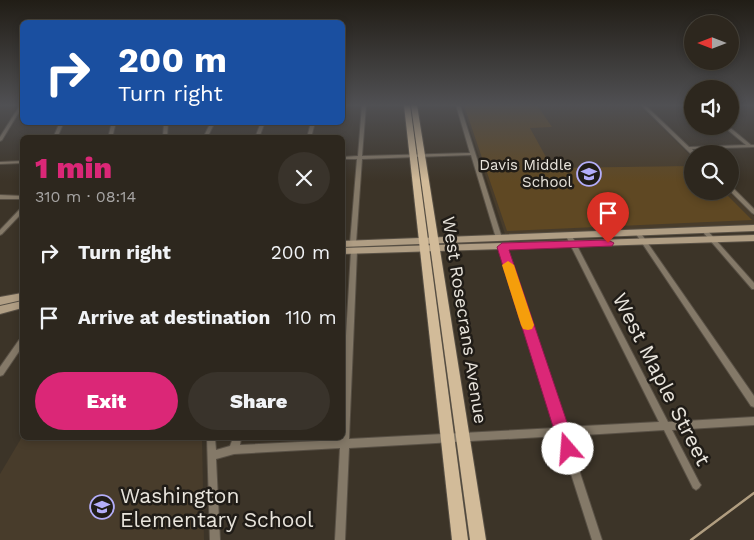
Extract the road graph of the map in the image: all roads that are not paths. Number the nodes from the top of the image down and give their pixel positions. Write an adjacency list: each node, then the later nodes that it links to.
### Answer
1 (362, 130): 12 (street)
2 (411, 130): 11 (main road, West Rosecrans Avenue)
3 (415, 130): 11 (main road, West Rosecrans Avenue)
4 (466, 130): 10 (street)
5 (669, 130): 7 (street)
6 (737, 135): 9 (street)
7 (685, 145)
8 (739, 147): 9 (street)
9 (753, 147)
10 (473, 154): 11 (street); 28 (street)
11 (416, 156): 12 (street); 31 (main road, West Rosecrans Avenue)
12 (360, 157): 13 (street); 33 (street)
13 (345, 158)
14 (0, 162): 15 (street)
15 (20, 162)
16 (739, 197): 20 (street)
17 (0, 198): 18 (street)
18 (20, 198)
19 (20, 212): 23 (street)
20 (754, 212)
21 (754, 228): 22 (main road)
22 (704, 230): 24 (main road); 27 (street)
23 (0, 233)
24 (638, 233): 25 (main road); 29 (street)
25 (569, 236): 28 (main road); 32 (street, West Maple Street)
26 (754, 238): 27 (main road)
27 (712, 240): 29 (main road); 35 (street)
28 (501, 242): 31 (main road); 32 (main road); 45 (street)
29 (644, 242): 32 (main road); 42 (street)
30 (345, 245): 33 (main road)
31 (428, 245): 33 (main road); 46 (main road, West Rosecrans Avenue); 47 (main road, West Rosecrans Avenue)
32 (573, 245): 44 (street, West Maple Street)
33 (354, 247): 34 (main road); 50 (street)
34 (345, 250)
35 (754, 287)
36 (20, 297): 37 (main road)
37 (0, 301)
38 (20, 305): 39 (main road)
39 (0, 310)
40 (20, 345): 41 (street)
41 (0, 373)
42 (754, 403)
43 (754, 421): 44 (street)
44 (665, 426): 45 (street); 53 (street, West Maple Street)
45 (562, 431): 47 (street); 58 (street)
46 (446, 438): 47 (street); 50 (street); 56 (main road, West Rosecrans Avenue)
47 (463, 438): 57 (main road, West Rosecrans Avenue)
48 (211, 440): 52 (street)
49 (236, 440): 51 (street)
50 (346, 445): 51 (street); 55 (street)
51 (234, 450): 52 (street)
52 (212, 455): 54 (street)
53 (696, 486)
54 (216, 540)
55 (340, 540)
56 (460, 540)
57 (478, 540)
58 (597, 540)

